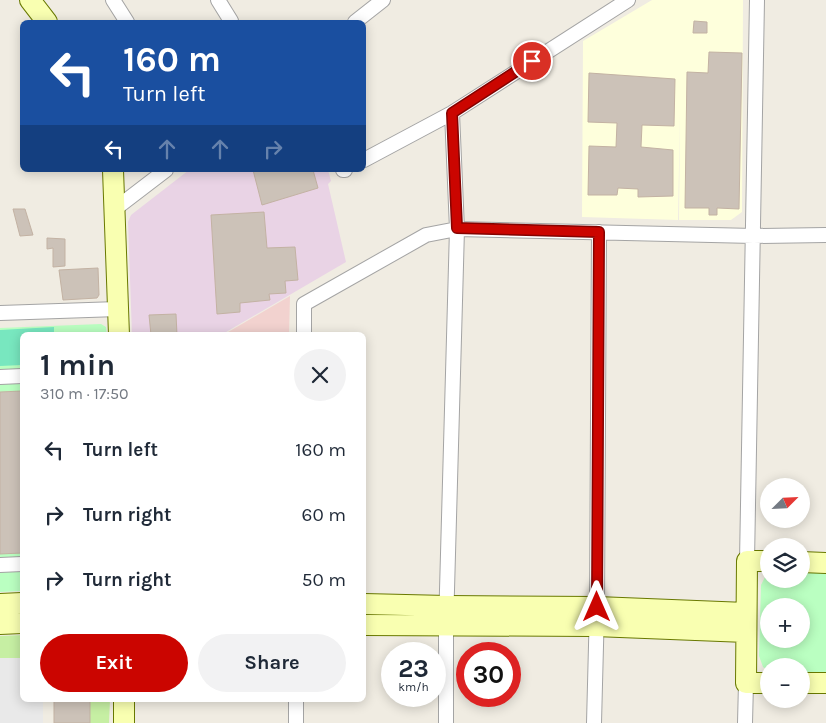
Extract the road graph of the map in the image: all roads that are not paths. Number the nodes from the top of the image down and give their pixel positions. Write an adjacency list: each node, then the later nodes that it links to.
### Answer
1 (30, 0): 8 (street)
2 (113, 0): 9 (street)
3 (218, 0): 10 (street)
4 (383, 0): 11 (street)
5 (628, 0): 7 (street)
6 (757, 0): 20 (street)
7 (612, 5): 12 (street)
8 (45, 20)
9 (127, 20)
10 (230, 20)
11 (358, 20)
12 (452, 113): 13 (street); 17 (street)
13 (366, 159)
14 (113, 172): 16 (street)
15 (163, 172): 16 (street)
16 (115, 209): 21 (street)
17 (457, 228): 18 (street); 24 (street); 36 (street)
18 (599, 232): 20 (street); 37 (street)
19 (826, 235): 20 (street)
20 (754, 236): 27 (street)
21 (118, 309): 22 (street); 23 (street)
22 (0, 313)
23 (119, 332)
24 (304, 332)
25 (20, 376): 26 (street)
26 (0, 377)
27 (747, 561): 28 (street); 38 (street)
28 (760, 561)
29 (810, 562): 30 (street)
30 (826, 563)
31 (20, 564): 32 (street)
32 (0, 565)
33 (20, 603): 34 (street)
34 (0, 604)
35 (366, 604): 36 (street)
36 (447, 616): 37 (street); 41 (street); 50 (street)
37 (596, 616): 38 (street); 51 (street)
38 (746, 622): 42 (street)
39 (0, 624): 40 (street)
40 (20, 624)
41 (366, 625)
42 (746, 683): 43 (street); 52 (street)
43 (760, 683)
44 (810, 683): 45 (street)
45 (826, 683)
46 (124, 702): 48 (street)
47 (296, 702): 49 (street)
48 (124, 723)
49 (296, 723)
50 (446, 723)
51 (594, 723)
52 (746, 723)

